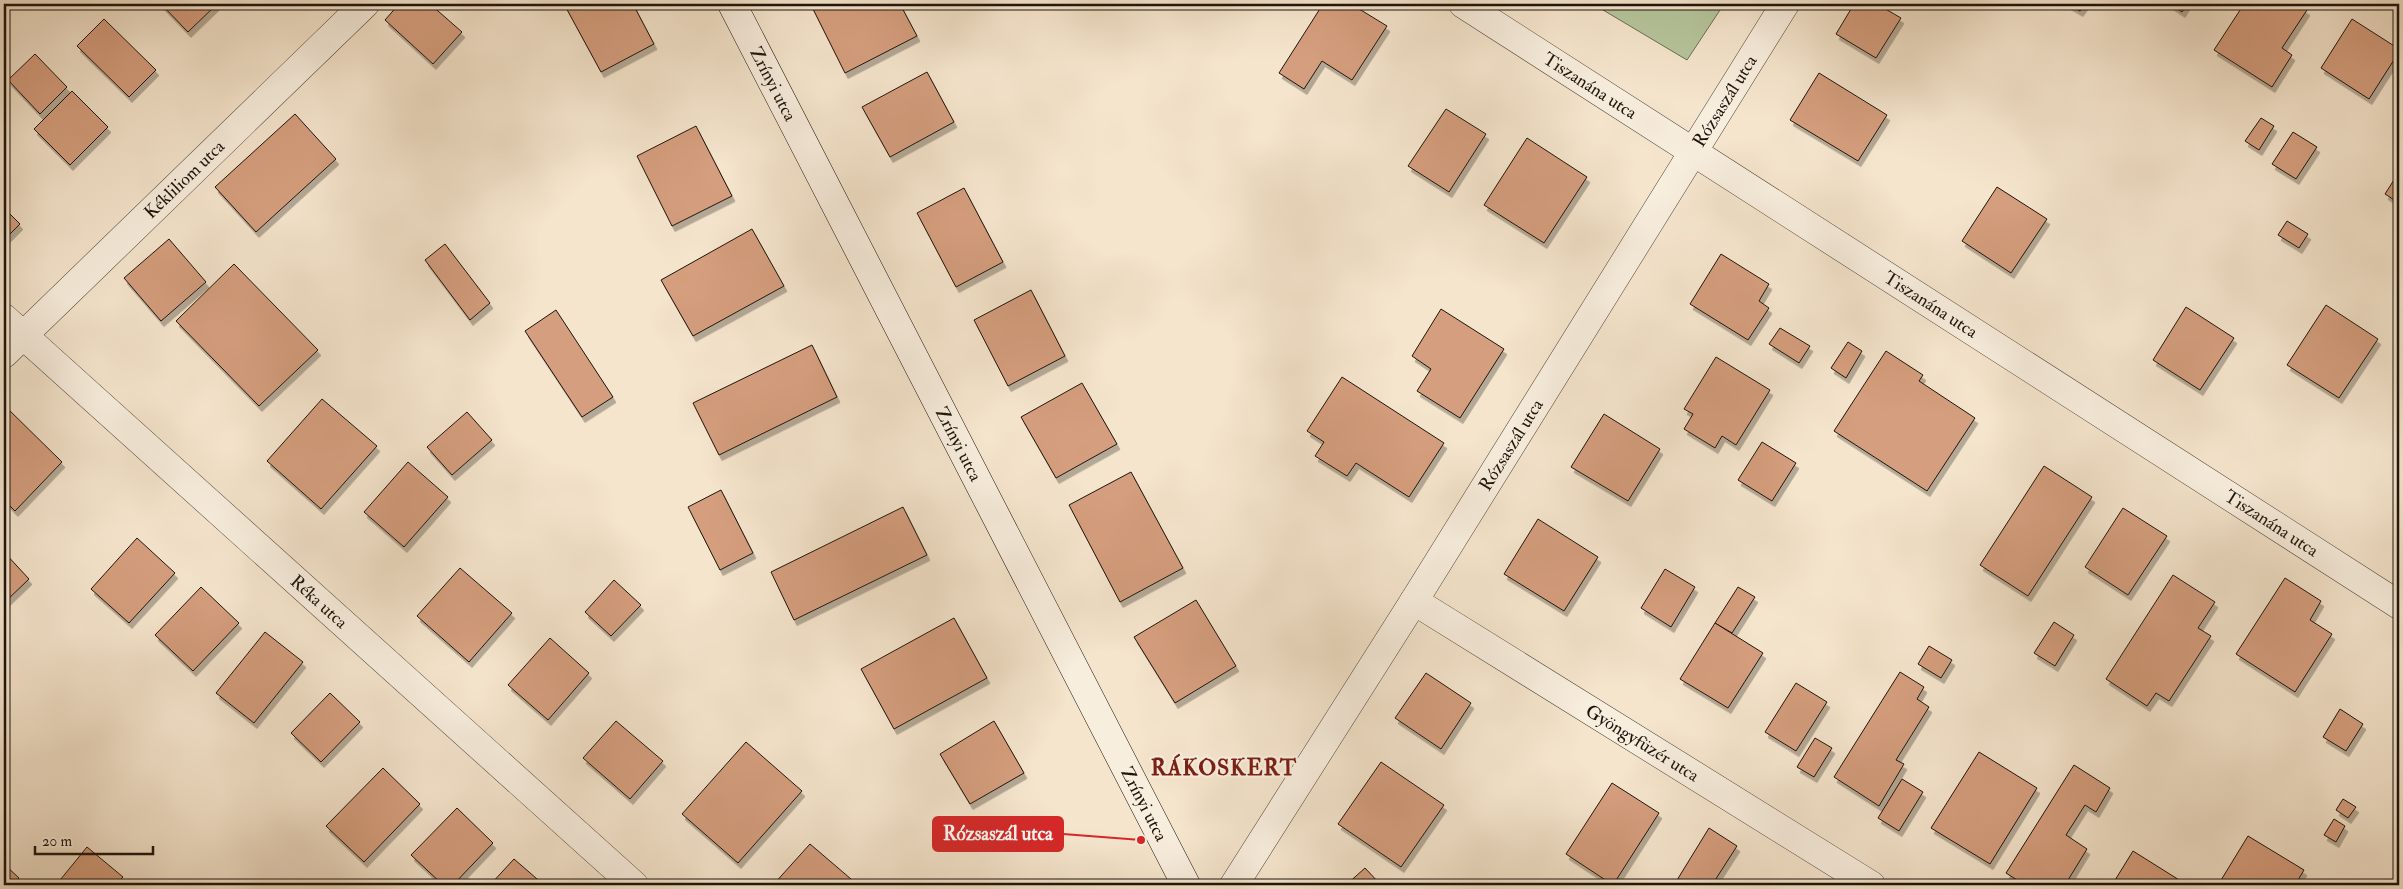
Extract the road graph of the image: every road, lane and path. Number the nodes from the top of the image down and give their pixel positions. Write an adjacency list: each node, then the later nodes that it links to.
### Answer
1 (365, 4): 6 (street, Kékliliom utca)
2 (732, 4): 11 (street, Zrínyi utca)
3 (1463, 4): 5 (street, Tiszanána utca)
4 (1785, 4): 5 (street, Rózsaszál utca)
5 (1694, 151): 8 (street, Rózsaszál utca); 9 (street, Tiszanána utca)
6 (14, 326): 7 (street, Kékliliom utca); 10 (street, Réka utca)
7 (4, 354)
8 (1414, 601): 12 (street, Rózsaszál utca); 13 (street, Gyöngyfüzér utca)
9 (2399, 605)
10 (634, 885)
11 (1186, 885)
12 (1234, 885)
13 (1871, 885)

